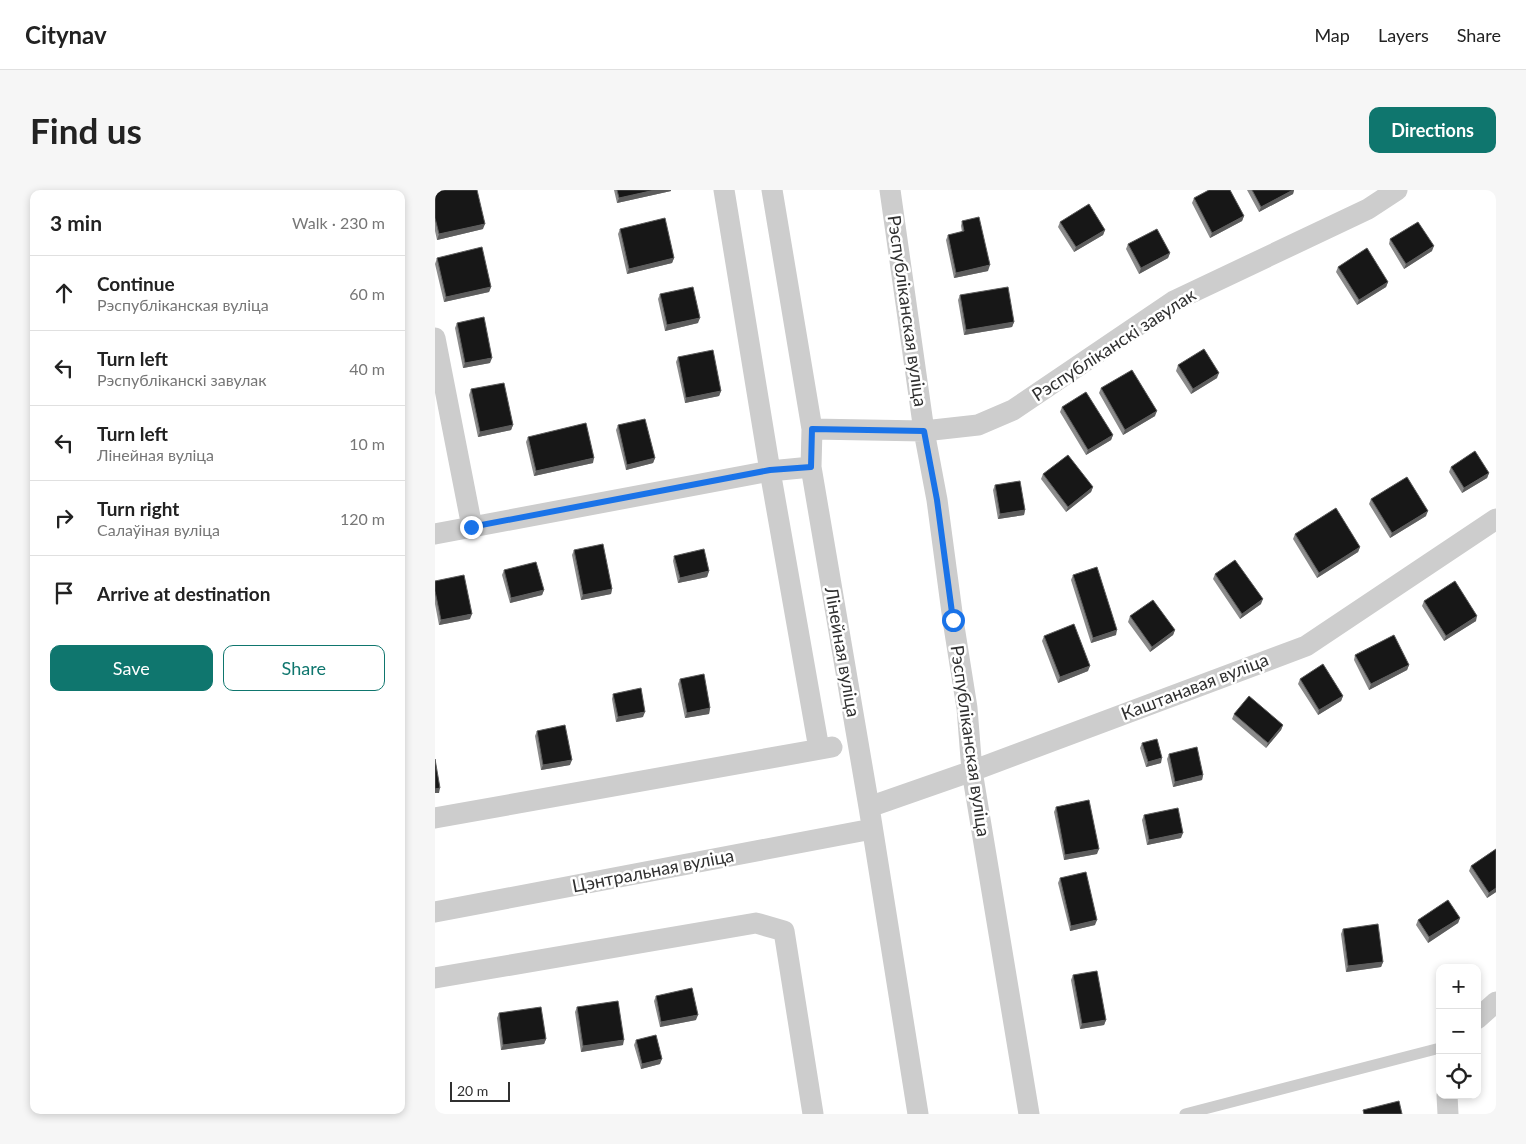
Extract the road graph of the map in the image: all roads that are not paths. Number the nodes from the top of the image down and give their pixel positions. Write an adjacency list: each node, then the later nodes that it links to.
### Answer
1 (724, 190): 9 (street)
2 (772, 190): 6 (street, Лінейная вуліца)
3 (890, 190): 7 (street, Рэспубліканская вуліца)
4 (1397, 190): 7 (street, Рэспубліканскі завулак)
5 (435, 338): 11 (street)
6 (812, 429): 7 (street, Рэспубліканскі завулак); 8 (street, Лінейная вуліца)
7 (924, 431): 13 (street, Рэспубліканская вуліца)
8 (811, 467): 9 (street); 14 (street, Лінейная вуліца)
9 (770, 470): 11 (street); 15 (street)
10 (1496, 519): 13 (street, Каштанавая вуліца)
11 (471, 527): 12 (street)
12 (435, 534)
13 (972, 771): 14 (street, Каштанавая вуліца); 25 (street, Рэспубліканская вуліца)
14 (869, 807): 16 (street, Лінейная вуліца)
15 (435, 818)
16 (872, 829): 17 (street, Цэнтральная вуліца); 24 (street, Лінейная вуліца)
17 (435, 912)
18 (435, 978): 23 (street)
19 (1496, 1002): 20 (street)
20 (1481, 1015)
21 (1436, 1049): 26 (lane)
22 (1447, 1099): 27 (street)
23 (813, 1114)
24 (918, 1114)
25 (1029, 1114)
26 (1185, 1114)
27 (1448, 1114)

